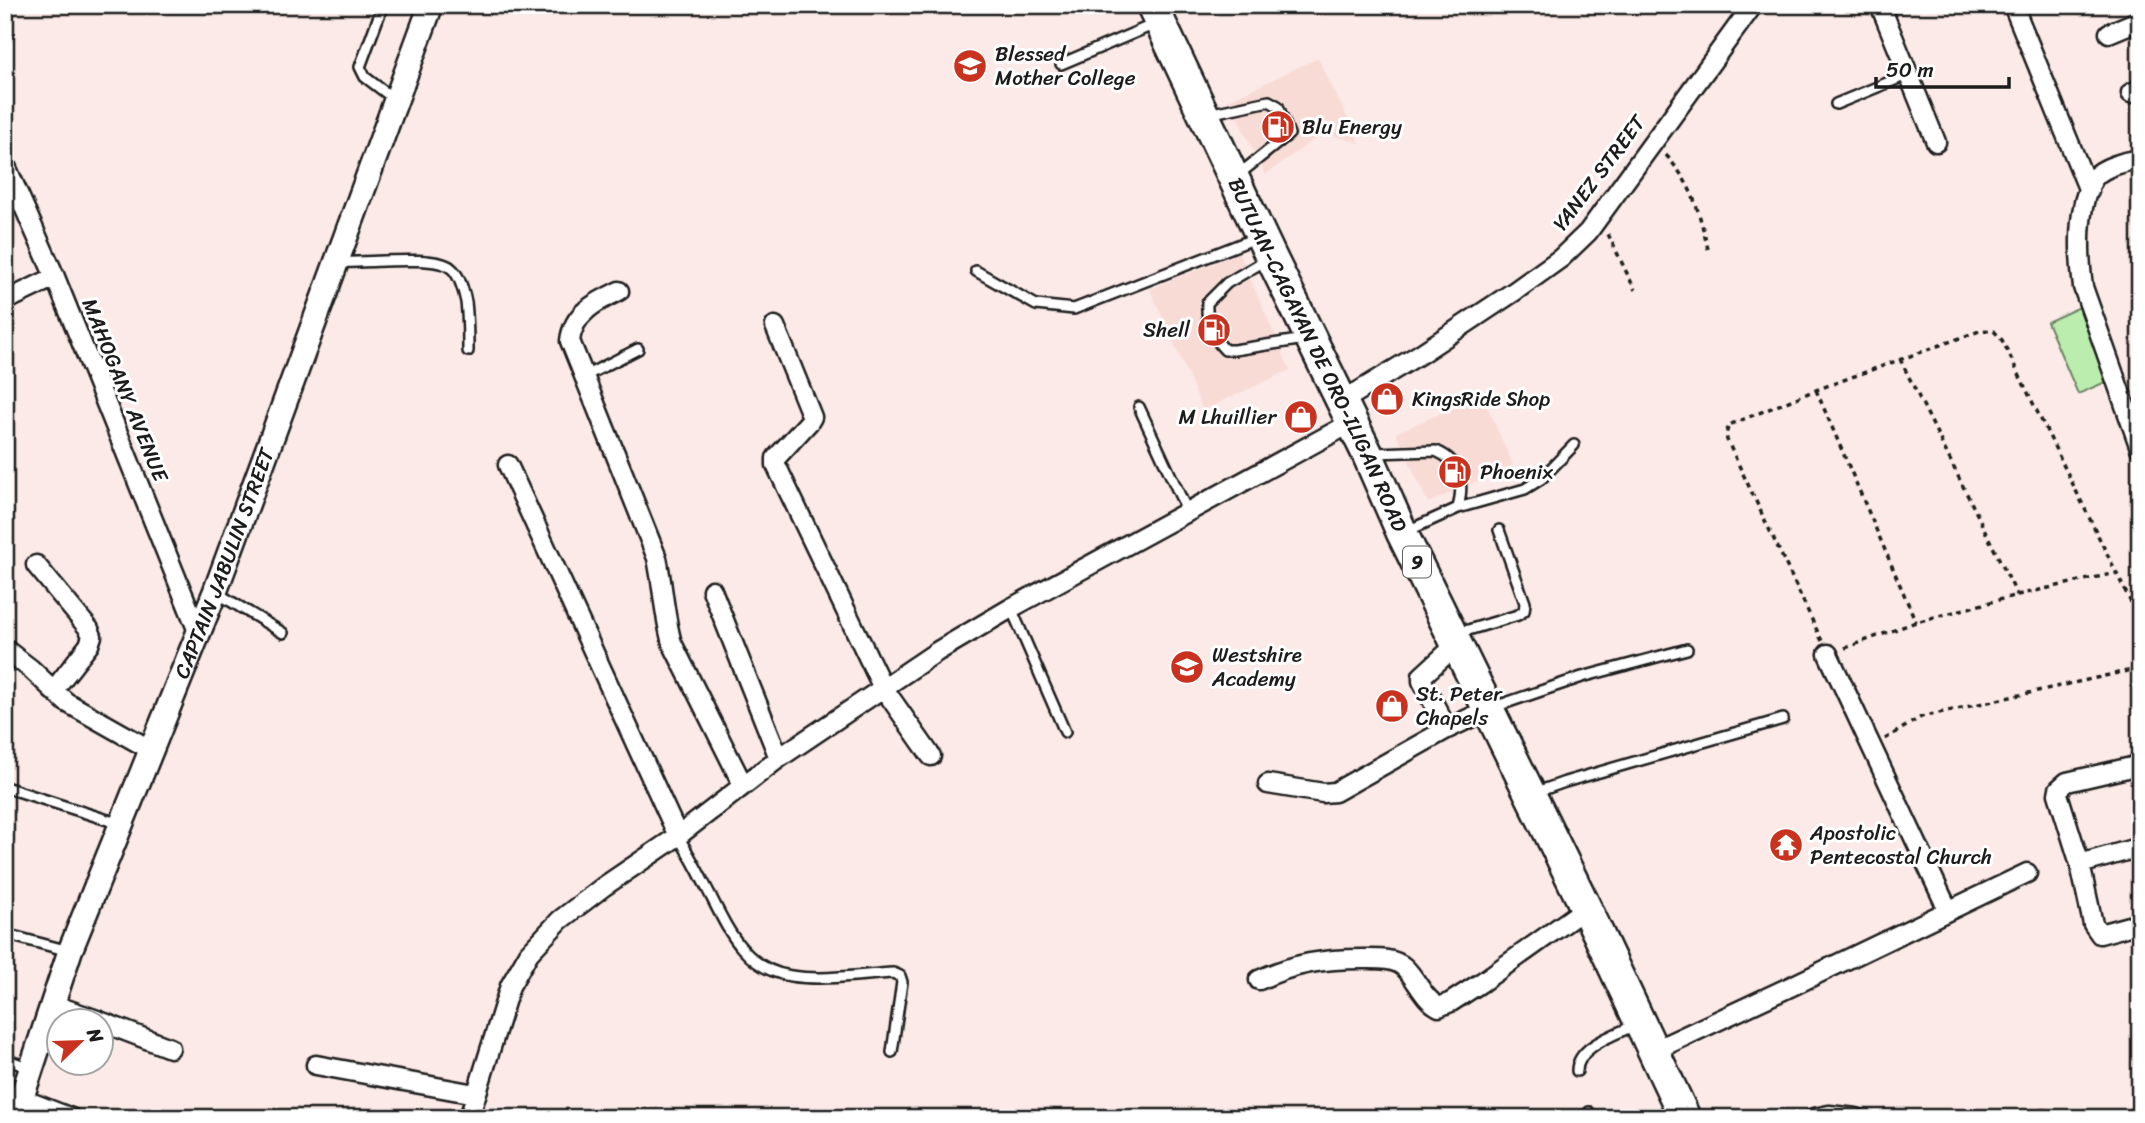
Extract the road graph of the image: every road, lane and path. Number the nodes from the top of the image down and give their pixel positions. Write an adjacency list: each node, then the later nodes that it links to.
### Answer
1 (383, 5): 11 (lane)
2 (431, 5): 11 (street, CAPTAIN JABULIN STREET)
3 (1754, 5): 14 (street, YANEZ STREET)
4 (1880, 5): 10 (street)
5 (2013, 5): 19 (street)
6 (1156, 13): 9 (lane); 13 (highway, BUTUAN-CAGAYAN DE ORO-ILIGAN ROAD / 9)
7 (2140, 20): 8 (street)
8 (2109, 33)
9 (1061, 64)
10 (1909, 74): 12 (lane); 15 (street)
11 (396, 100): 23 (street, CAPTAIN JABULIN STREET)
12 (1836, 104)
13 (1203, 115): 18 (highway, BUTUAN-CAGAYAN DE ORO-ILIGAN ROAD / 9); 18 (lane)
14 (1653, 140): 20 (street, YANEZ STREET); 22 (path)
15 (1936, 142)
16 (2140, 159): 19 (street)
17 (5, 164): 25 (street, MAHOGANY AVENUE)
18 (1233, 178): 21 (highway, BUTUAN-CAGAYAN DE ORO-ILIGAN ROAD / 9)
19 (2089, 191): 39 (street)
20 (1600, 212): 26 (path); 37 (street, YANEZ STREET)
21 (1266, 246): 24 (lane); 30 (highway, BUTUAN-CAGAYAN DE ORO-ILIGAN ROAD / 9); 30 (lane)
22 (1708, 249)
23 (336, 262): 32 (lane); 49 (street, CAPTAIN JABULIN STREET)
24 (976, 271)
25 (55, 277): 28 (street); 55 (street, MAHOGANY AVENUE)
26 (1635, 290)
27 (619, 291): 34 (street)
28 (5, 301)
29 (775, 326): 61 (street)
30 (1310, 338): 37 (highway, BUTUAN-CAGAYAN DE ORO-ILIGAN ROAD / 9)
31 (638, 349): 34 (lane)
32 (468, 351)
33 (1900, 359): 35 (path); 47 (path); 50 (path)
34 (585, 376): 73 (street)
35 (1816, 390): 53 (path); 59 (path)
36 (1139, 407): 43 (lane)
37 (1346, 413): 40 (highway, BUTUAN-CAGAYAN DE ORO-ILIGAN ROAD / 9); 43 (street, YANEZ STREET)
38 (1574, 445): 42 (lane)
39 (2140, 448)
40 (1367, 453): 42 (lane); 45 (highway, BUTUAN-CAGAYAN DE ORO-ILIGAN ROAD / 9)
41 (508, 465): 77 (street)
42 (1458, 508): 45 (lane)
43 (1188, 513): 51 (street, YANEZ STREET)
44 (1499, 530): 56 (lane)
45 (1402, 533): 56 (highway, BUTUAN-CAGAYAN DE ORO-ILIGAN ROAD / 9)
46 (36, 565): 62 (street)
47 (2116, 573): 50 (path); 52 (path)
48 (712, 590): 70 (street)
49 (215, 592): 54 (lane); 55 (street, CAPTAIN JABULIN STREET)
50 (2017, 595): 53 (path)
51 (1011, 608): 61 (street, YANEZ STREET); 66 (lane)
52 (2140, 621)
53 (1916, 622): 59 (path)
54 (283, 633)
55 (199, 634): 68 (street, CAPTAIN JABULIN STREET)
56 (1455, 639): 63 (highway, BUTUAN-CAGAYAN DE ORO-ILIGAN ROAD / 9); 65 (street)
57 (5, 649): 62 (street)
58 (1686, 649): 63 (lane)
59 (1828, 654): 67 (street)
60 (2140, 666): 67 (path)
61 (882, 687): 69 (street); 70 (street, YANEZ STREET)
62 (53, 691): 68 (street)
63 (1489, 709): 65 (street); 75 (highway, BUTUAN-CAGAYAN DE ORO-ILIGAN ROAD / 9)
64 (1783, 719): 75 (lane)
65 (1447, 729): 72 (street)
66 (1065, 732)
67 (1871, 749): 82 (street)
68 (151, 750): 76 (street, CAPTAIN JABULIN STREET)
69 (931, 756)
70 (779, 758): 73 (street, YANEZ STREET)
71 (2140, 765): 79 (street)
72 (1268, 784)
73 (743, 785): 77 (street, YANEZ STREET)
74 (5, 786): 76 (lane)
75 (1529, 795): 81 (highway, BUTUAN-CAGAYAN DE ORO-ILIGAN ROAD / 9)
76 (121, 825): 85 (street, CAPTAIN JABULIN STREET)
77 (678, 836): 93 (lane); 98 (street, YANEZ STREET)
78 (2140, 847): 79 (street)
79 (2080, 864): 83 (street)
80 (2027, 873): 82 (street)
81 (1586, 908): 86 (street); 89 (highway, BUTUAN-CAGAYAN DE ORO-ILIGAN ROAD / 9)
82 (1948, 910): 92 (street)
83 (2140, 923)
84 (5, 934): 85 (lane)
85 (70, 951): 87 (street, CAPTAIN JABULIN STREET)
86 (1259, 979)
87 (52, 1004): 88 (street); 96 (street, CAPTAIN JABULIN STREET)
88 (60, 1007)
89 (1640, 1022): 92 (highway, BUTUAN-CAGAYAN DE ORO-ILIGAN ROAD / 9); 97 (lane)
90 (116, 1028): 91 (street)
91 (170, 1048)
92 (1653, 1051): 102 (highway, BUTUAN-CAGAYAN DE ORO-ILIGAN ROAD / 9)
93 (892, 1052)
94 (5, 1059): 96 (lane)
95 (316, 1065): 98 (street)
96 (30, 1068): 99 (street, CAPTAIN JABULIN STREET)
97 (1577, 1071)
98 (475, 1094): 101 (street, YANEZ STREET)
99 (18, 1109): 100 (street)
100 (71, 1118)
101 (469, 1118)
102 (1685, 1118)
103 (1814, 1118): 104 (street)
104 (1856, 1118)
105 (2028, 1118): 106 (lane)
106 (2064, 1118)

